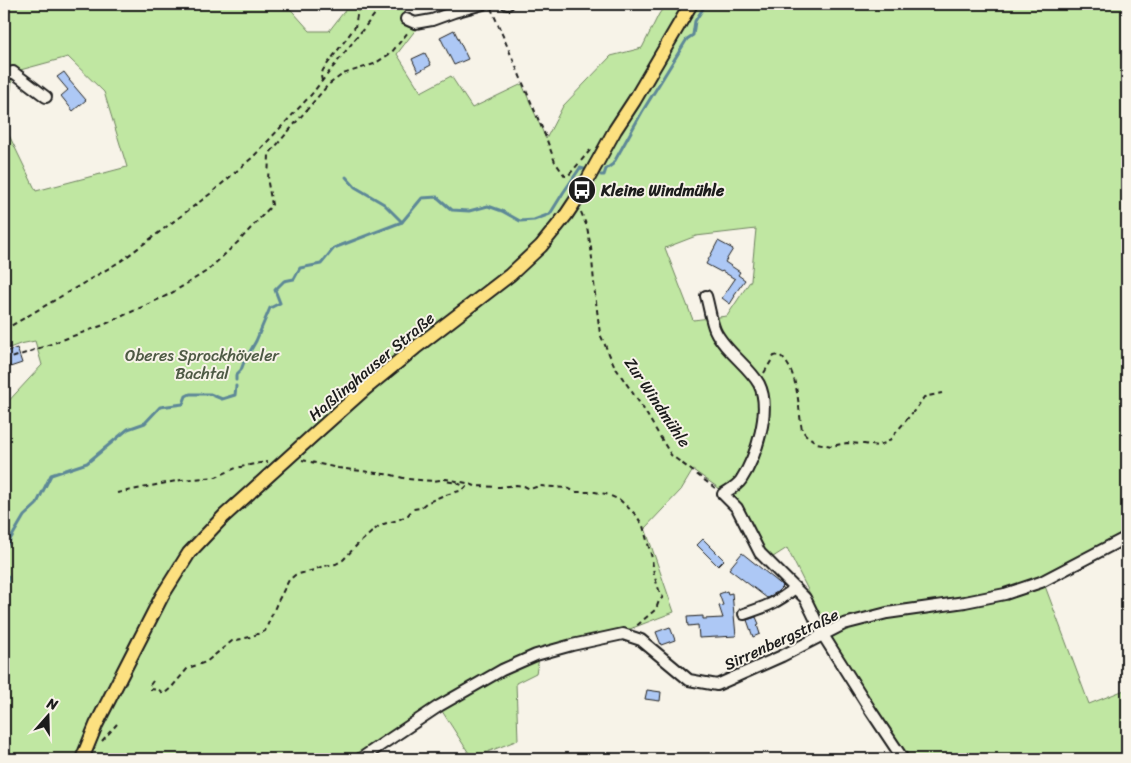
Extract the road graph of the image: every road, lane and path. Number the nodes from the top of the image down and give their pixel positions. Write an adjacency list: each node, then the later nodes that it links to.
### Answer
1 (359, 4): 8 (path)
2 (383, 4): 8 (path)
3 (483, 4): 6 (street)
4 (489, 4): 11 (path)
5 (691, 4): 12 (main road, Haßlinghauser Straße)
6 (410, 21): 9 (path)
7 (4, 75): 10 (street)
8 (322, 81): 9 (path); 14 (path)
9 (328, 85): 15 (path)
10 (46, 98)
11 (594, 145)
12 (578, 197): 18 (main road, Haßlinghauser Straße); 21 (path, Zur Windmühle)
13 (706, 296): 16 (street)
14 (4, 330)
15 (4, 360)
16 (759, 384): 17 (path); 21 (street)
17 (942, 393)
18 (284, 460): 19 (path); 20 (path); 28 (main road, Haßlinghauser Straße)
19 (440, 480): 25 (path); 27 (path)
20 (117, 493)
21 (723, 494): 23 (street)
22 (1127, 537): 26 (street, Sirrenbergstraße)
23 (795, 588): 24 (street); 26 (street)
24 (744, 614)
25 (623, 634): 26 (street, Sirrenbergstraße); 29 (street)
26 (823, 635): 30 (street)
27 (153, 681)
28 (82, 759)
29 (360, 759)
30 (903, 759)

